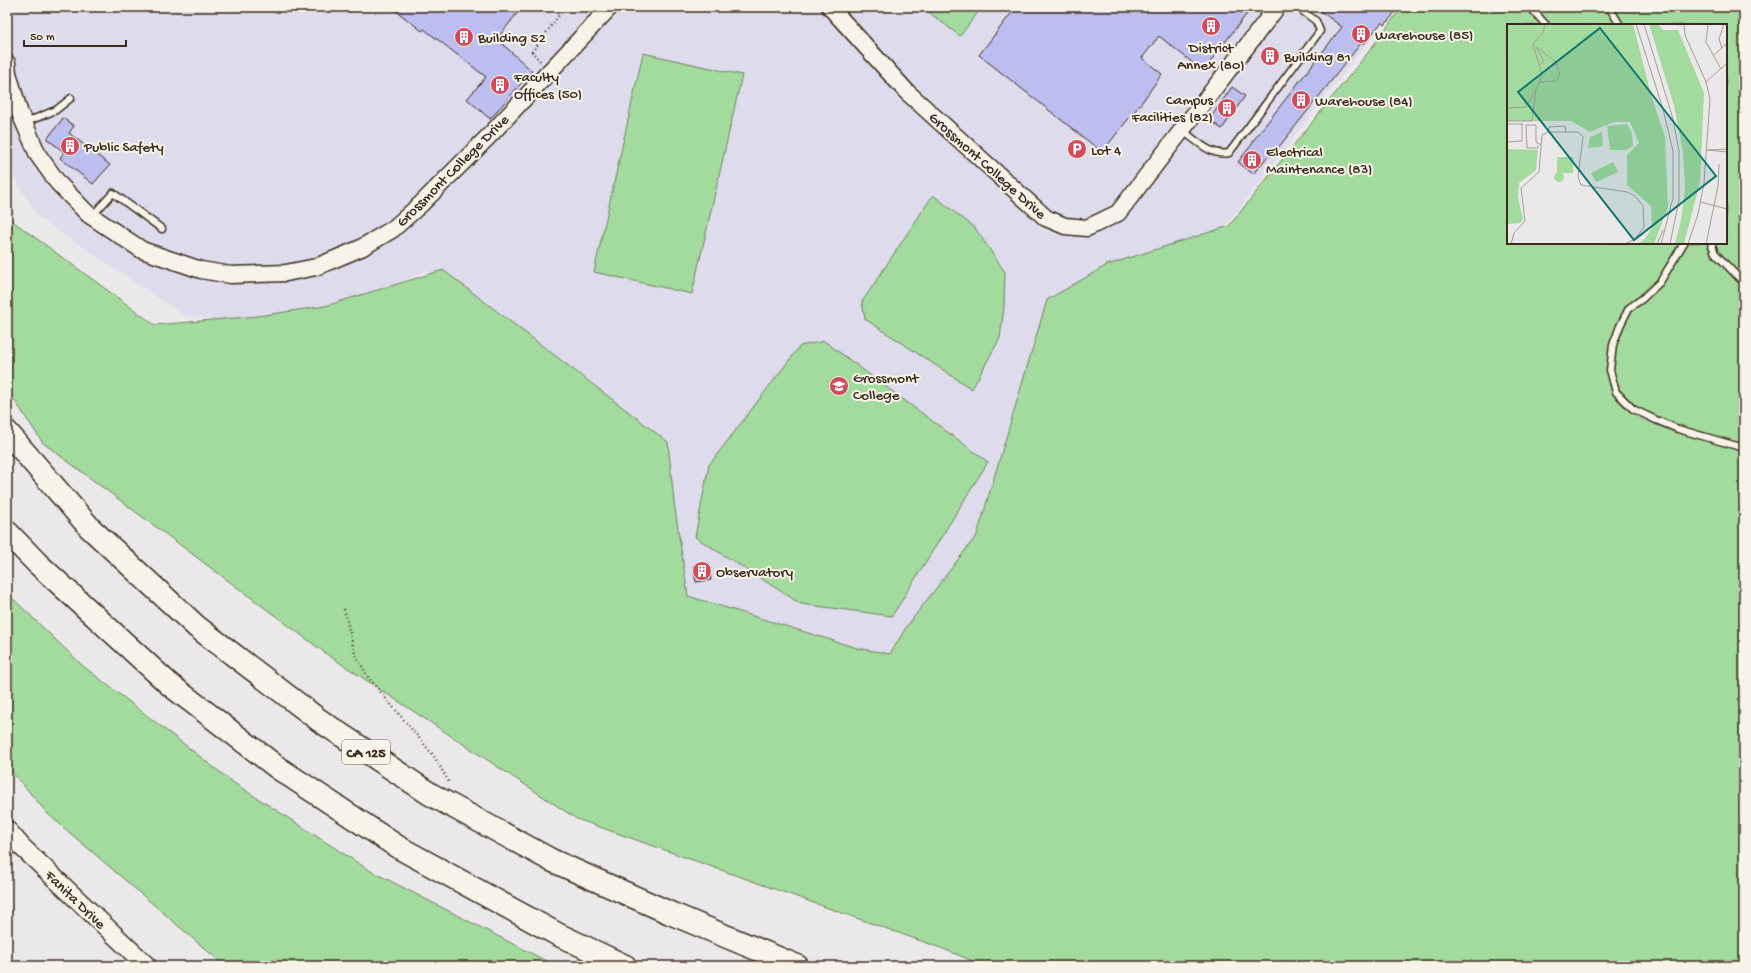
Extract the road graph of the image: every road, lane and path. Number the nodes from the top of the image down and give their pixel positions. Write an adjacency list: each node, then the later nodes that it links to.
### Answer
1 (565, 7): 11 (path)
2 (610, 7): 11 (street, Grossmont College Drive)
3 (830, 7): 14 (street, Grossmont College Drive)
4 (1277, 7): 14 (street, Grossmont College Drive)
5 (1298, 7): 14 (lane)
6 (1530, 7): 8 (lane)
7 (1609, 7): 9 (lane)
8 (1545, 24)
9 (1619, 24)
10 (7, 63): 13 (street, Grossmont College Drive)
11 (549, 72): 15 (street, Grossmont College Drive)
12 (70, 98): 13 (lane)
13 (24, 123): 15 (street, Grossmont College Drive)
14 (1182, 130)
15 (92, 216): 16 (lane)
16 (162, 229)
17 (1683, 244): 21 (lane)
18 (1711, 244): 19 (lane)
19 (1744, 280)
20 (7, 432): 28 (highway, CA 125)
21 (1744, 448)
22 (7, 532): 27 (highway)
23 (344, 609): 24 (path)
24 (452, 788)
25 (7, 830): 26 (main road, Fanita Drive)
26 (147, 966)
27 (625, 966)
28 (797, 966)

